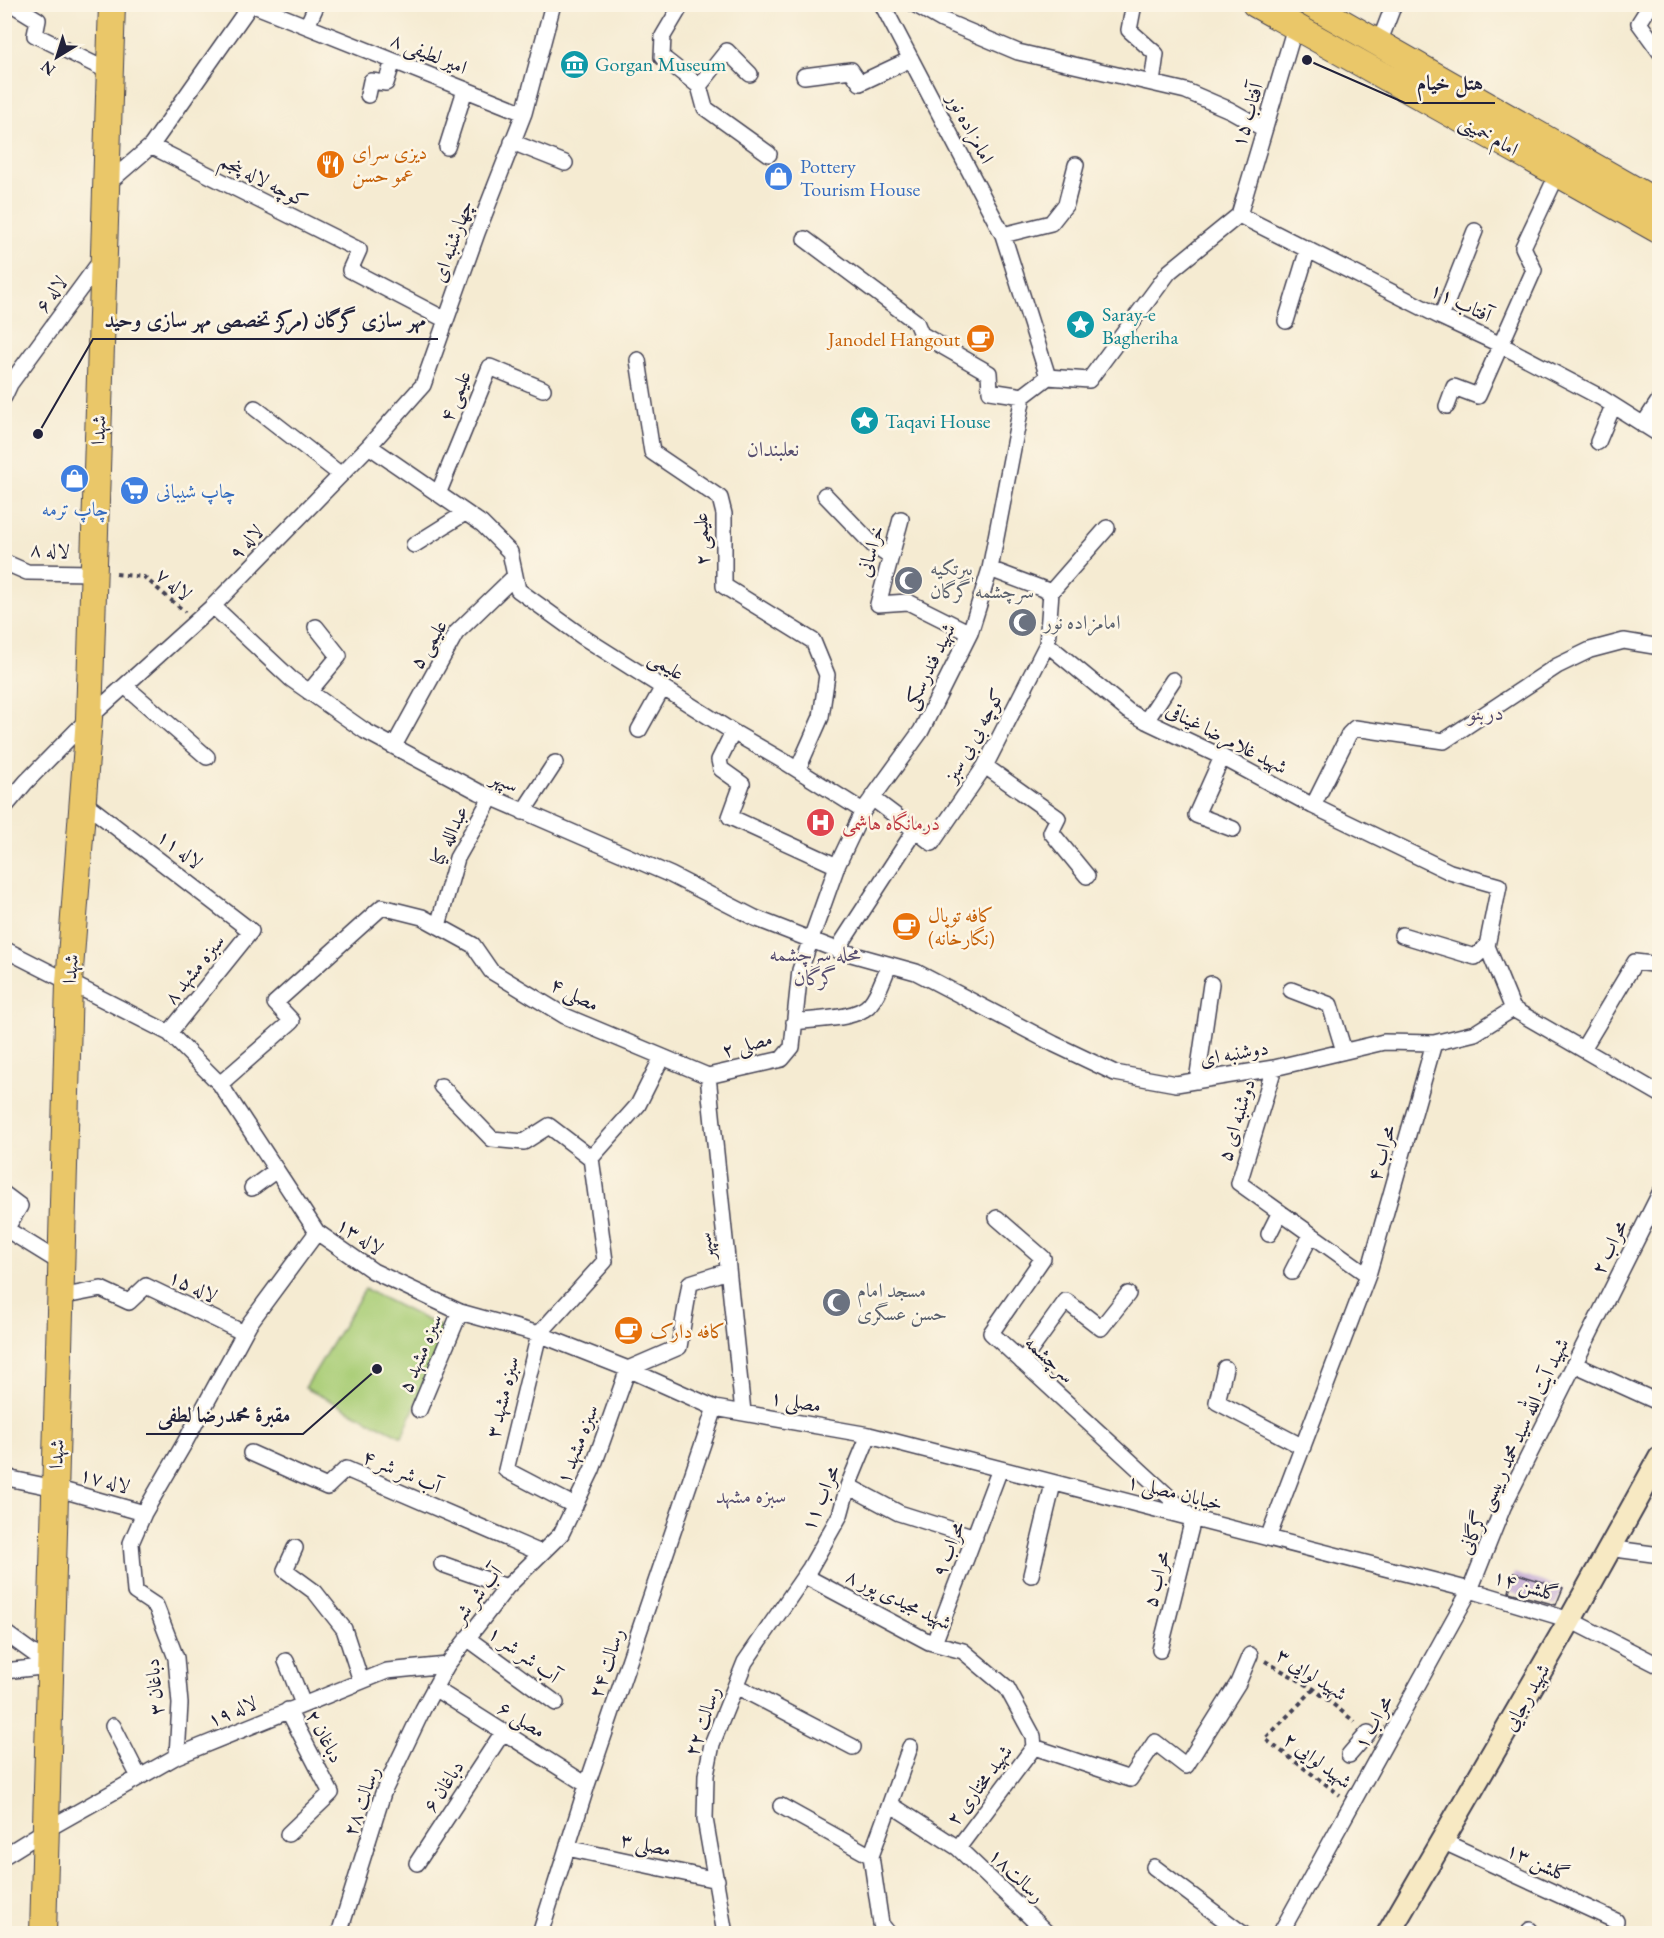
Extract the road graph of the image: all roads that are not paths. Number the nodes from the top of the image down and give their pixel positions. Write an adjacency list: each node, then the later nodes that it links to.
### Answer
1 (12, 4): 20 (street)
2 (112, 4): 20 (main road, شهدا)
3 (251, 4): 14 (street, ۸ امیر لطیفی); 30 (street)
4 (317, 4): 14 (street)
5 (553, 4): 27 (street, چهارشنبه ای)
6 (682, 4): 24 (street)
7 (882, 4): 18 (street, امامزاده نور)
8 (1134, 4): 23 (street)
9 (1256, 4): 15 (main road, امام خمینی)
10 (1309, 4): 15 (main road); 16 (main road, امام خمینی)
11 (1394, 4): 16 (street)
12 (1651, 4): 17 (street)
13 (915, 5): 23 (street)
14 (307, 26): 19 (street, ۸ امیر لطیفی)
15 (1295, 27): 28 (street, آفتاب ۱۵); 35 (main road, امام خمینی)
16 (1379, 44): 37 (main road, امام خمینی)
17 (1659, 52)
18 (911, 59): 22 (street); 41 (street, امامزاده نور)
19 (393, 61): 25 (street, ۸ امیر لطیفی); 26 (street)
20 (110, 72): 36 (main road, شهدا)
21 (750, 74): 24 (street)
22 (804, 76)
23 (1152, 83): 28 (street)
24 (699, 86): 32 (street)
25 (465, 90): 27 (street, ۸ امیر لطیفی); 31 (street)
26 (368, 95)
27 (524, 113): 29 (street, چهارشنبه ای)
28 (1264, 129): 38 (street, آفتاب ۱۵)
29 (512, 142): 33 (street); 46 (street, چهارشنبه ای)
30 (151, 146): 36 (street); 46 (street, کوچه لاله پنجم)
31 (447, 147)
32 (769, 154)
33 (565, 162)
34 (1076, 165): 41 (street)
35 (1558, 173): 40 (main road, امام خمینی); 48 (street)
36 (106, 185): 44 (main road, شهدا)
37 (1659, 204)
38 (1239, 215): 43 (street, آفتاب ۱۱); 50 (street)
39 (1475, 231): 45 (street)
40 (1659, 231)
41 (1003, 235): 50 (street, امامزاده نور)
42 (805, 239): 54 (street)
43 (1308, 249): 45 (street, آفتاب ۱۱); 47 (street)
44 (104, 257): 52 (street, ۶ لاله); 73 (main road, شهدا)
45 (1441, 317): 48 (street, آفتاب ۱۱)
46 (446, 320): 51 (street, چهارشنبه ای)
47 (1286, 321)
48 (1501, 345): 56 (street); 57 (street, آفتاب ۱۱)
49 (638, 360): 94 (street, ۲ علیمی)
50 (1048, 377): 54 (street)
51 (423, 385): 62 (street, ۹ لاله)
52 (6, 387)
53 (543, 389): 64 (street, ۴ علیمی)
54 (1023, 396): 72 (street, شهید فندرسکی)
55 (1659, 399): 59 (street)
56 (1447, 406)
57 (1613, 406): 59 (street, آفتاب ۱۱); 61 (street)
58 (255, 408): 63 (street)
59 (1643, 425): 60 (street, آفتاب ۱۱)
60 (1659, 435)
61 (1598, 442)
62 (369, 446): 63 (street, ۹ لاله); 64 (street)
63 (341, 475): 76 (street, ۹ لاله)
64 (438, 494): 66 (street)
65 (825, 495): 70 (street)
66 (465, 513): 69 (street); 74 (street, علیمی)
67 (901, 519): 70 (street, خراسانی)
68 (1107, 528): 75 (street)
69 (414, 545)
70 (890, 556): 78 (street, خراسانی)
71 (4, 562): 73 (street, ۸ لاله)
72 (990, 569): 75 (street); 78 (street, شهید فندرسکی)
73 (93, 573): 85 (main road, شهدا)
74 (515, 576): 83 (street, علیمی); 89 (street, ۵ علیمی)
75 (1051, 592): 79 (street)
76 (213, 606): 82 (street, ۹ لاله); 84 (street, سپهر)
77 (316, 627): 84 (street)
78 (970, 633): 97 (street, شهید فندرسکی)
79 (1047, 644): 86 (street, شهید غلامرضا غیناقی); 93 (street, کوچه بی بی سبز)
80 (1659, 647): 98 (street)
81 (1173, 680): 86 (street)
82 (125, 686): 85 (street, ۹ لاله); 90 (street)
83 (663, 687): 87 (street); 88 (street, علیمی)
84 (309, 692): 89 (street, سپهر)
85 (89, 718): 96 (main road, شهدا); 99 (street, ۹ لاله)
86 (1146, 721): 91 (street, شهید غلامرضا غیناقی)
87 (639, 730)
88 (733, 732): 94 (street, علیمی); 104 (street)
89 (394, 746): 95 (street, سپهر)
90 (207, 757)
91 (1222, 757): 98 (street, شهید غلامرضا غیناقی); 101 (street)
92 (555, 763): 100 (street)
93 (985, 766): 103 (street, کوچه بی بی سبز); 105 (street)
94 (798, 769): 97 (street, علیمی)
95 (491, 798): 100 (street, سپهر); 106 (street, عبدالله کیا)
96 (82, 801): 107 (street, ۱۱ لاله); 115 (main road, شهدا)
97 (867, 805): 102 (street, علیمی); 104 (street, شهید فندرسکی)
98 (1313, 806): 110 (street, شهید غلامرضا غیناقی)
99 (4, 808)
100 (523, 812): 109 (street, سپهر)
101 (1233, 829)
102 (915, 830): 103 (street, علیمی); 112 (street)
103 (932, 843)
104 (837, 866): 109 (street, شهید فندرسکی)
105 (1087, 876)
106 (438, 926): 124 (street, ۴ مصلی); 128 (street, ۴ مصلی)
107 (251, 931): 120 (street, ۸ سبزه مشهد)
108 (1402, 934): 110 (street)
109 (811, 940): 112 (street, دوشنبه ای); 119 (street, ۲ مصلی)
110 (1487, 946): 118 (street)
111 (4, 949): 115 (street, لاله ۱۳)
112 (837, 950): 114 (street, دوشنبه ای)
113 (1659, 965): 122 (street)
114 (889, 966): 119 (street); 127 (street, دوشنبه ای)
115 (69, 983): 120 (street, لاله ۱۳); 141 (main road, شهدا)
116 (1211, 984): 127 (street)
117 (1291, 990): 123 (street)
118 (1513, 1009): 121 (street, دوشنبه ای); 122 (street)
119 (794, 1022): 126 (street, ۲ مصلی)
120 (169, 1033): 128 (street, لاله ۱۳)
121 (1434, 1042): 123 (street, دوشنبه ای); 144 (street, ۴ محراب)
122 (1583, 1049): 130 (street)
123 (1344, 1051): 125 (street, دوشنبه ای)
124 (662, 1057): 126 (street, ۴ مصلی); 131 (street)
125 (1274, 1068): 127 (street, دوشنبه ای); 136 (street, ۵ دوشنبه ای)
126 (708, 1076): 142 (street, سپهر)
127 (1197, 1081)
128 (220, 1084): 132 (street, لاله ۱۳)
129 (441, 1086): 131 (street)
130 (1659, 1094)
131 (591, 1158): 150 (street)
132 (275, 1171): 133 (street); 138 (street, لاله ۱۳)
133 (252, 1188)
134 (1659, 1193): 148 (street, ۲ محراب)
135 (4, 1194): 141 (street)
136 (1280, 1212): 139 (street); 140 (street)
137 (997, 1218): 151 (street, سرچشمه)
138 (317, 1232): 147 (street, لاله ۱۳); 149 (street)
139 (1269, 1234)
140 (1311, 1234): 143 (street); 144 (street)
141 (61, 1263): 146 (main road, شهدا)
142 (728, 1270): 154 (street); 158 (street, سپهر)
143 (1292, 1272)
144 (1368, 1275): 160 (street, ۴ محراب)
145 (1128, 1294): 151 (street)
146 (60, 1297): 149 (street, ۱۵ لاله); 167 (main road, شهدا)
147 (460, 1312): 150 (street, لاله ۱۳); 157 (street, ۵ سبزه مشهد)
148 (1596, 1320): 152 (street, شهید آیت الله سید محمد رییسی گرگانی)
149 (246, 1329): 169 (street)
150 (539, 1334): 154 (street, لاله ۱۳); 168 (street, ۳ سبزه مشهد)
151 (1022, 1362): 170 (street, سرچشمه)
152 (1575, 1364): 155 (street); 182 (street, شهید آیت الله سید محمد رییسی گرگانی)
153 (1225, 1368): 160 (street)
154 (628, 1369): 156 (street, لاله ۱۳); 168 (street, ۱ سبزه مشهد)
155 (1659, 1402)
156 (715, 1408): 158 (street, ۱ مصلی); 209 (street, ۲۴ رسالت)
157 (419, 1410)
158 (744, 1412): 159 (street, ۱ مصلی)
159 (869, 1435): 163 (street, خیابان مصلی ۱); 166 (street, ۱۱ محراب)
160 (1303, 1447): 173 (street, ۴ محراب)
161 (251, 1454): 176 (street, ۴ آب شر شر)
162 (1659, 1458): 175 (main road, شهید رجایی)
163 (1000, 1469): 165 (street, خیابان مصلی ۱); 172 (street, ۹ محراب)
164 (4, 1474): 167 (street, ۱۷ لاله)
165 (1053, 1484): 170 (street, خیابان مصلی ۱); 179 (street)
166 (848, 1486): 172 (street); 180 (street, ۱۱ محراب)
167 (55, 1488): 169 (street, ۱۷ لاله); 191 (main road, شهدا)
168 (575, 1506): 171 (street, ۱ سبزه مشهد)
169 (144, 1513): 207 (street, ۳ دباغان)
170 (1193, 1519): 173 (street, خیابان مصلی ۱); 187 (street, ۵ محراب)
171 (561, 1534): 176 (street, آب شر شر)
172 (975, 1537): 186 (street, ۹ محراب)
173 (1268, 1538): 182 (street, خیابان مصلی ۱)
174 (295, 1548): 194 (street)
175 (1608, 1548): 177 (street); 183 (main road, شهید رجایی)
176 (541, 1553): 181 (street, آب شر شر)
177 (1659, 1555)
178 (442, 1564): 181 (street)
179 (1031, 1575)
180 (805, 1576): 186 (street, ۸ شهید مجیدی پور); 195 (street, ۲۲ رسالت)
181 (507, 1587): 185 (street, آب شر شر)
182 (1470, 1590): 183 (street, گلشن ۱۴); 230 (street, ۱ محراب)
183 (1570, 1620): 192 (street, گلشن ۱۴); 214 (main road, شهید رجایی)
184 (4, 1632): 191 (street)
185 (467, 1638): 190 (street, آب شر شر); 197 (street, ۱ آب شر شر)
186 (934, 1643): 205 (street, ۸ شهید مجیدی پور)
187 (1160, 1650)
188 (1250, 1655): 205 (street)
189 (286, 1661): 198 (street)
190 (447, 1665): 194 (street, ۱۹ لاله); 196 (street, آب شر شر)
191 (51, 1666): 193 (street); 212 (main road, شهدا)
192 (1659, 1666)
193 (4, 1671)
194 (361, 1681): 198 (street, ۱۹ لاله)
195 (736, 1686): 203 (street); 221 (street, ۲۲ رسالت)
196 (434, 1688): 201 (street, ۶ مصلی); 224 (street, ۲۸ رسالت)
197 (556, 1703)
198 (303, 1704): 199 (street, ۱۹ لاله)
199 (288, 1710): 207 (street, ۱۹ لاله); 213 (street, ۲ دباغان)
200 (113, 1726): 208 (street)
201 (503, 1732): 209 (street, ۶ مصلی); 219 (street, ۶ دباغان)
202 (1368, 1733): 206 (street)
203 (853, 1747)
204 (910, 1747): 210 (street)
205 (1034, 1747): 216 (street, ۲ شهید مختاری)
206 (1349, 1755)
207 (177, 1756): 208 (street, ۱۹ لاله)
208 (139, 1777): 212 (street, ۱۹ لاله)
209 (587, 1785): 215 (street, ۲۴ رسالت)
210 (890, 1804): 216 (street, رسالت۱۸); 218 (street)
211 (781, 1806): 218 (street)
212 (46, 1830): 217 (street, ۱۹ لاله); 223 (main road, شهدا)
213 (288, 1834)
214 (1442, 1841): 222 (street, ۱۳ گلشن); 231 (main road, شهید رجایی)
215 (567, 1848): 221 (street, ۳ مصلی); 225 (street, ۲۴ رسالت)
216 (958, 1848): 228 (street, رسالت۱۸)
217 (4, 1856)
218 (871, 1856): 227 (street)
219 (417, 1863)
220 (1154, 1867): 229 (street)
221 (717, 1880): 226 (street, ۲۲ رسالت)
222 (1616, 1921)
223 (43, 1934)
224 (339, 1934)
225 (540, 1934)
226 (725, 1934)
227 (889, 1934)
228 (1048, 1934)
229 (1243, 1934)
230 (1280, 1934)
231 (1388, 1934)

